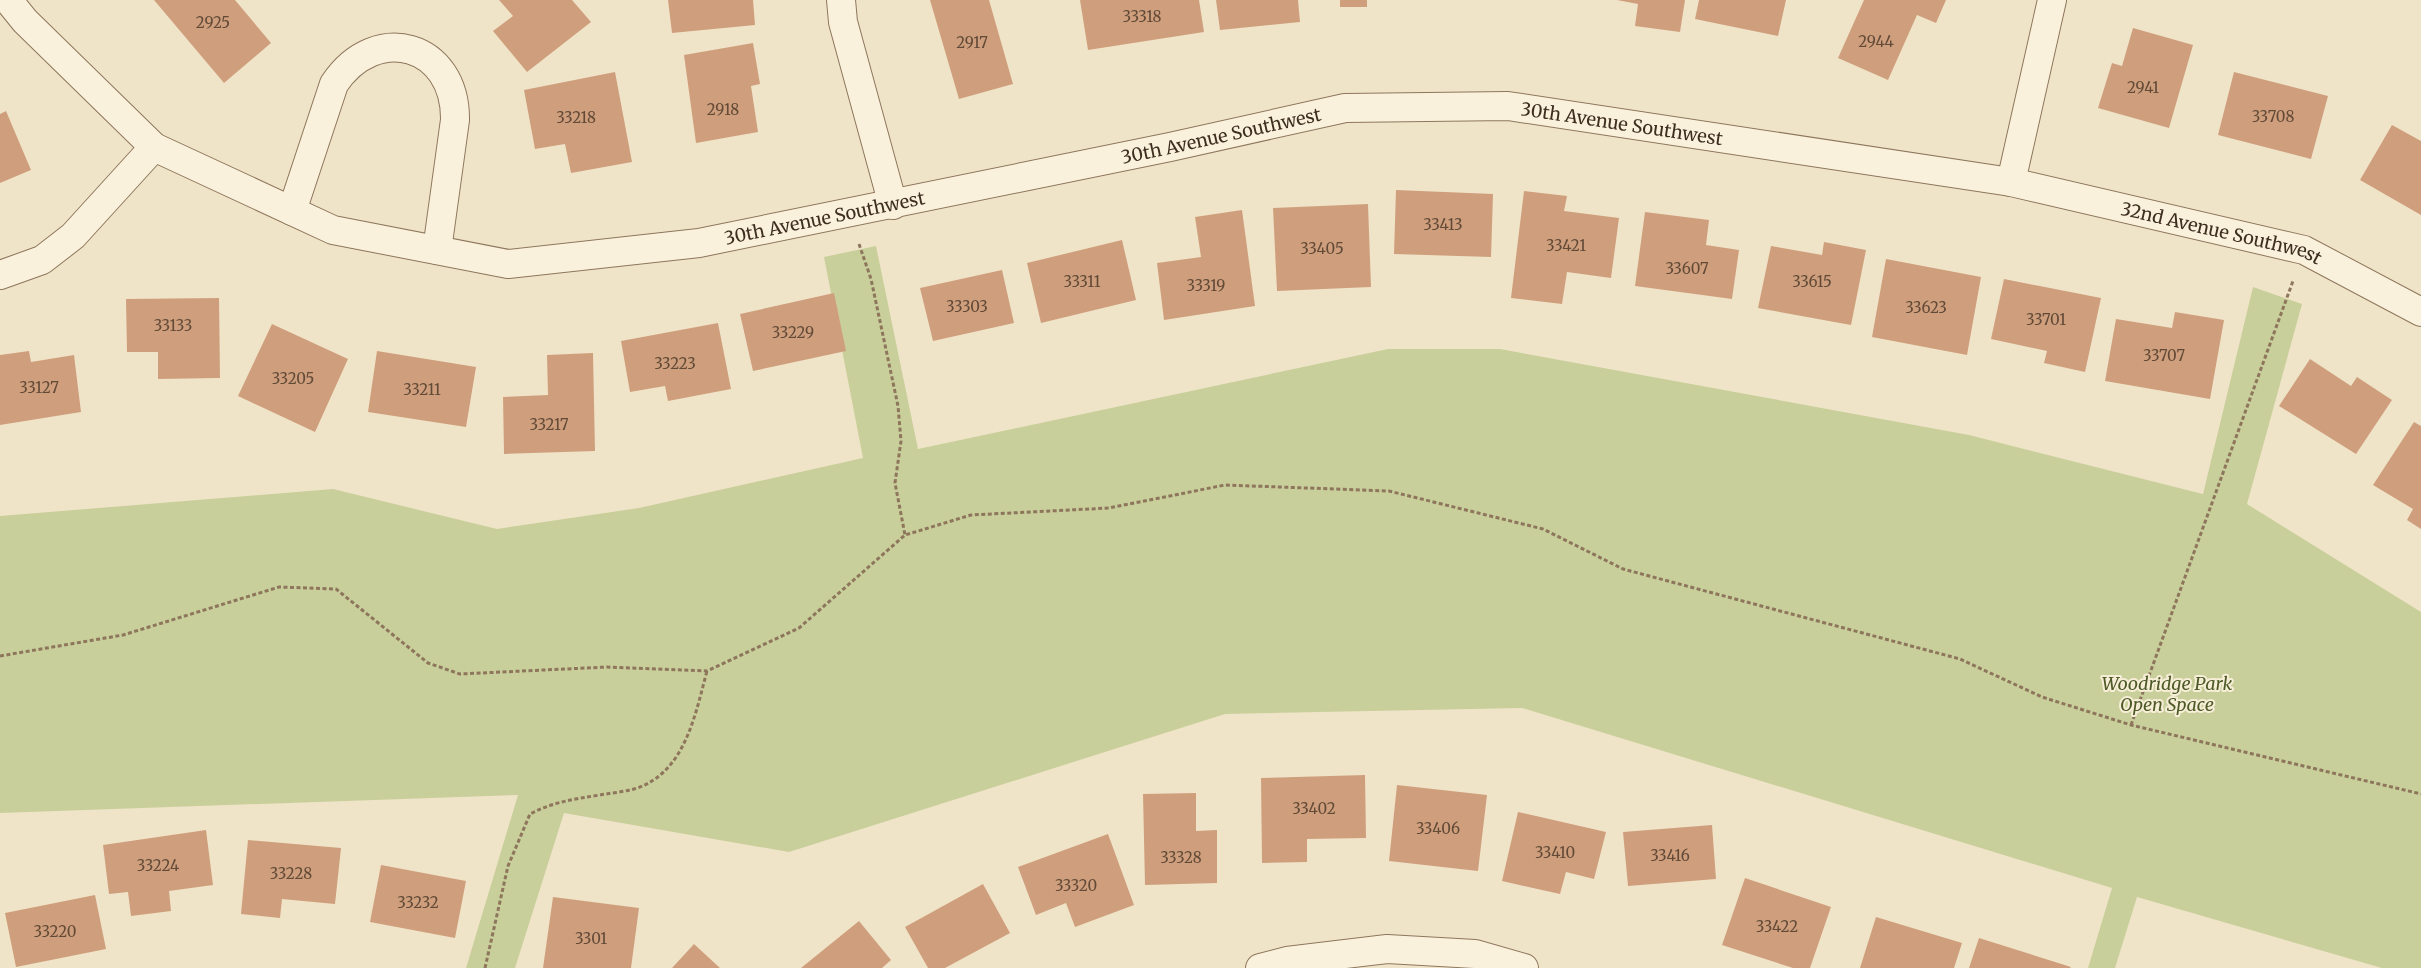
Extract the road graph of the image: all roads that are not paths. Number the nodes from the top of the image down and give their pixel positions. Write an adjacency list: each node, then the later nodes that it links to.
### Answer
1 (8, 0): 4 (street, 30th Avenue Southwest)
2 (841, 0): 6 (street)
3 (2052, 0): 5 (street)
4 (154, 147): 7 (street, 30th Avenue Southwest); 9 (street)
5 (2011, 182): 6 (street, 30th Avenue Southwest); 10 (street, 32nd Avenue Southwest)
6 (893, 205): 8 (street, 30th Avenue Southwest)
7 (292, 211): 8 (street, 30th Avenue Southwest); 8 (street)
8 (437, 250)
9 (0, 275)
10 (2421, 312)
11 (1287, 964): 12 (street); 13 (street)
12 (1260, 968)
13 (1524, 968)

